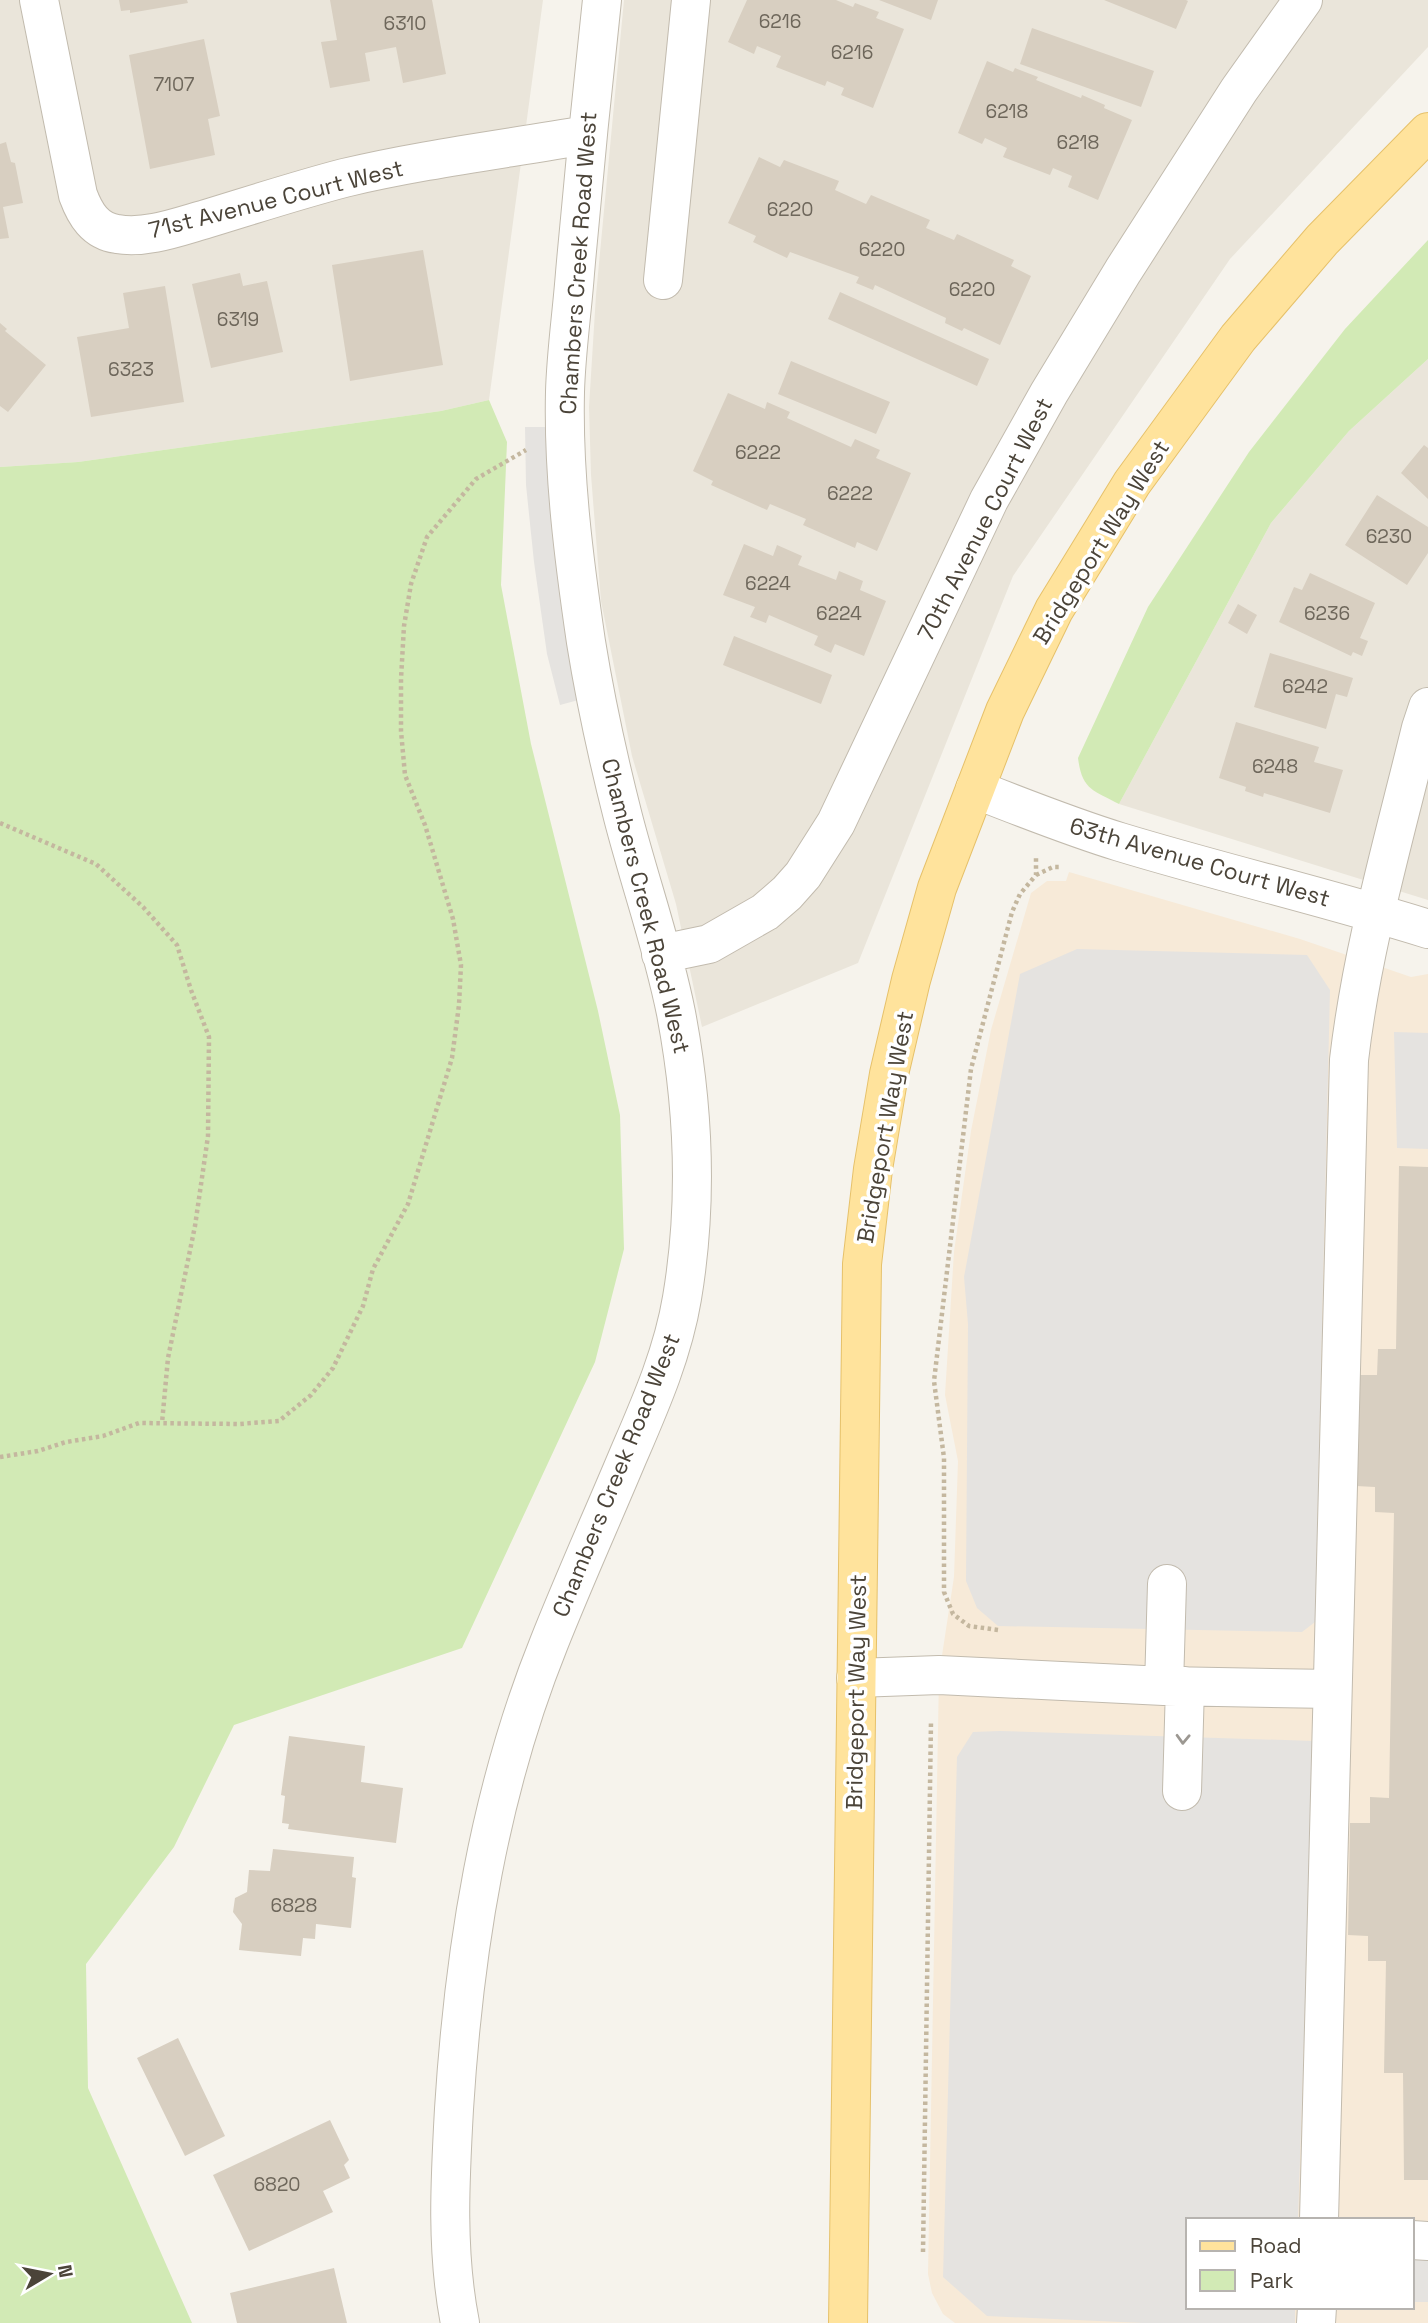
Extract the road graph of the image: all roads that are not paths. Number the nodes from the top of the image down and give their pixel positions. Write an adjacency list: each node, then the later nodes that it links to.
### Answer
1 (39, 0): 6 (street, 71st Avenue Court West)
2 (602, 0): 6 (street, Chambers Creek Road West)
3 (691, 0): 7 (street)
4 (1303, 0): 12 (street, 70th Avenue Court West)
5 (1428, 132): 9 (main road, Bridgeport Way West)
6 (586, 135): 12 (street, Chambers Creek Road West)
7 (663, 280)
8 (1428, 707): 10 (street)
9 (975, 789): 10 (street, 63th Avenue Court West); 14 (main road, Bridgeport Way West)
10 (1375, 912): 11 (street, 63th Avenue Court West); 16 (street)
11 (1428, 929)
12 (661, 954): 19 (street, Chambers Creek Road West)
13 (1167, 1584): 15 (street)
14 (856, 1678): 15 (street); 20 (main road, Bridgeport Way West)
15 (1174, 1686): 16 (street); 17 (street, one-way to 17)
16 (1332, 1689): 18 (street)
17 (1182, 1791)
18 (1319, 2218)
19 (460, 2323)
20 (848, 2323)

